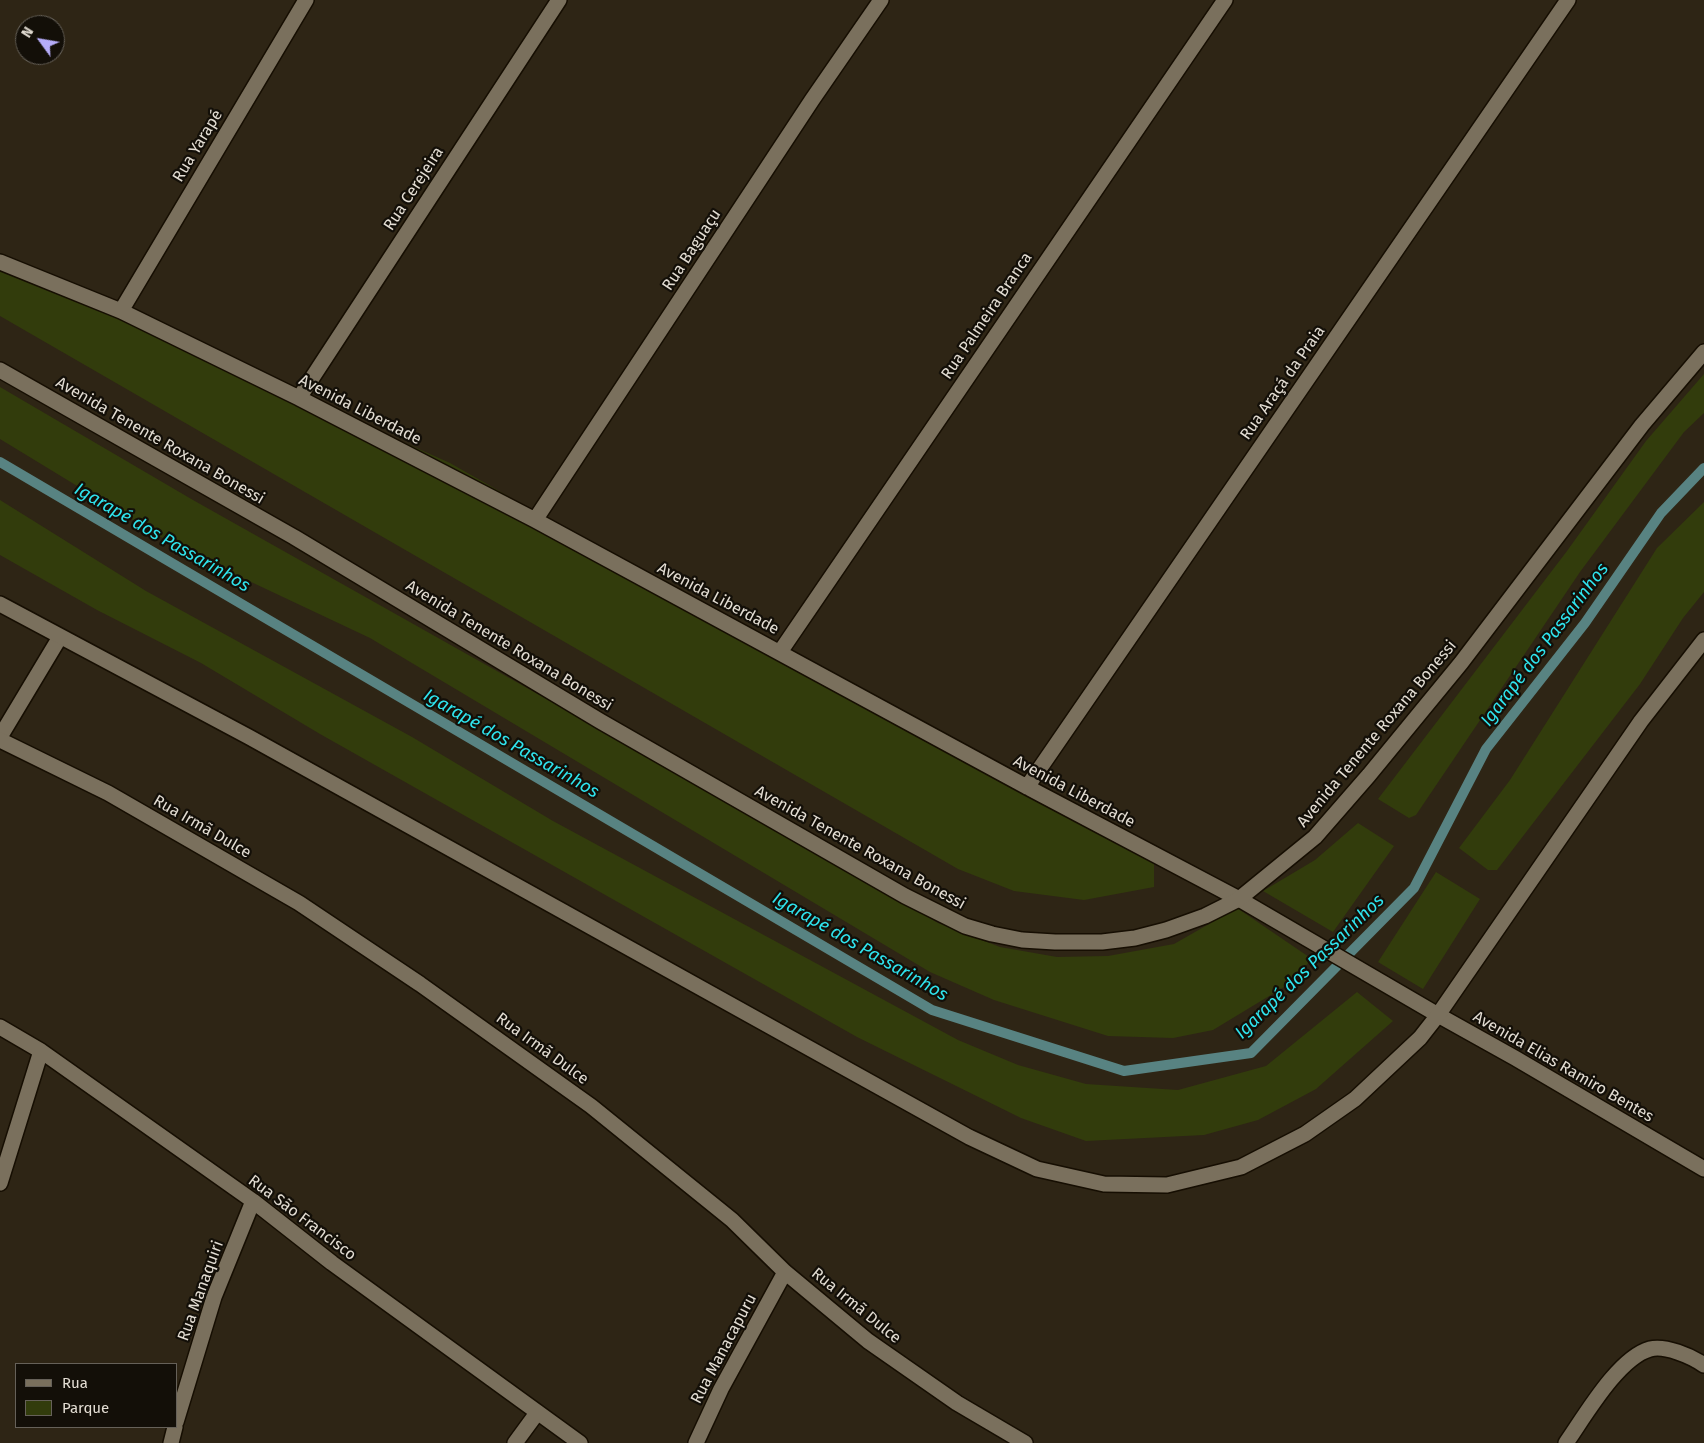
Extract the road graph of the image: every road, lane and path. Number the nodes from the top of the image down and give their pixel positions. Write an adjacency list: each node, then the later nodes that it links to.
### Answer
1 (306, 0): 7 (street, Rua Yarapé)
2 (559, 0): 10 (street, Rua Cerejeira)
3 (881, 0): 11 (street, Rua Baguaçu)
4 (1225, 0): 15 (street, Rua Palmeira Branca)
5 (1568, 0): 17 (street, Rua Araçá da Praia)
6 (0, 262): 7 (street, Avenida Liberdade)
7 (121, 311): 10 (street, Avenida Liberdade)
8 (1704, 352): 18 (street, Avenida Tenente Roxana Bonessi)
9 (0, 370): 18 (street, Avenida Tenente Roxana Bonessi)
10 (299, 398): 11 (street, Avenida Liberdade)
11 (535, 520): 15 (street, Avenida Liberdade)
12 (0, 604): 13 (street)
13 (60, 637): 16 (street); 20 (street)
14 (1704, 640): 20 (street)
15 (780, 652): 17 (street, Avenida Liberdade)
16 (0, 739): 26 (street, Rua Irmã Dulce)
17 (1027, 787): 18 (street, Avenida Liberdade)
18 (1240, 899): 19 (street, Avenida Liberdade)
19 (1405, 996): 20 (street, Avenida Elias Ramiro Bentes)
20 (1438, 1015): 23 (street, Avenida Elias Ramiro Bentes)
21 (0, 1027): 22 (street, Rua São Francisco)
22 (41, 1051): 24 (street); 25 (street, Rua São Francisco)
23 (1704, 1169)
24 (0, 1183)
25 (253, 1202): 28 (street, Rua São Francisco); 29 (street, Rua Manaquiri)
26 (785, 1272): 34 (street, Rua Manacapuru); 35 (street, Rua Irmã Dulce)
27 (1704, 1364): 36 (street)
28 (537, 1412): 32 (street); 33 (street, Rua São Francisco)
29 (178, 1415)
30 (175, 1428): 31 (street)
31 (171, 1443)
32 (515, 1443)
33 (580, 1443)
34 (696, 1443)
35 (1025, 1443)
36 (1566, 1443)

